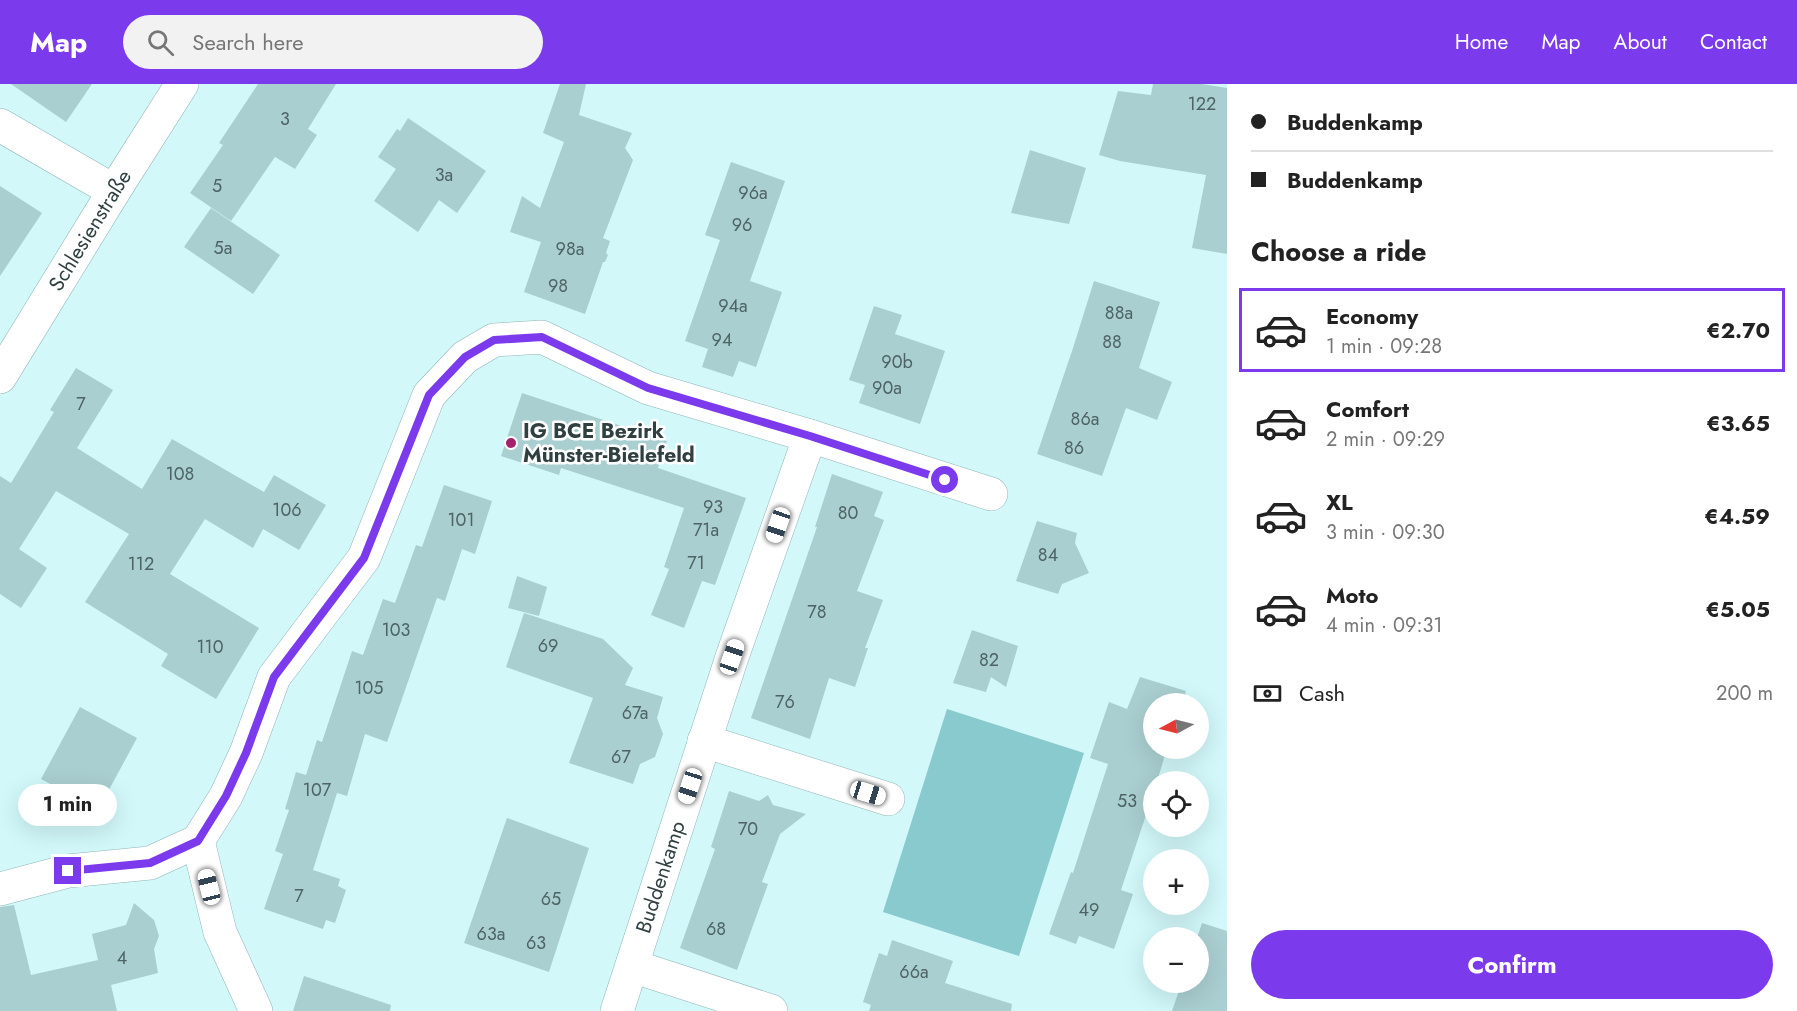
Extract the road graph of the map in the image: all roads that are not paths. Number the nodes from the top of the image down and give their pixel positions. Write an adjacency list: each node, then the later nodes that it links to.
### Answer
1 (182, 84): 3 (street, Schlesienstraße)
2 (0, 125): 3 (street)
3 (114, 191): 4 (street, Schlesienstraße)
4 (0, 377)
5 (810, 436): 6 (street); 7 (street, Buddenkamp); 9 (street)
6 (990, 494)
7 (704, 741): 8 (street); 11 (street, Buddenkamp)
8 (888, 799)
9 (198, 841): 10 (street); 12 (street)
10 (0, 889)
11 (632, 966): 13 (street, Buddenkamp); 14 (street)
12 (256, 1011)
13 (617, 1011)
14 (771, 1011)

